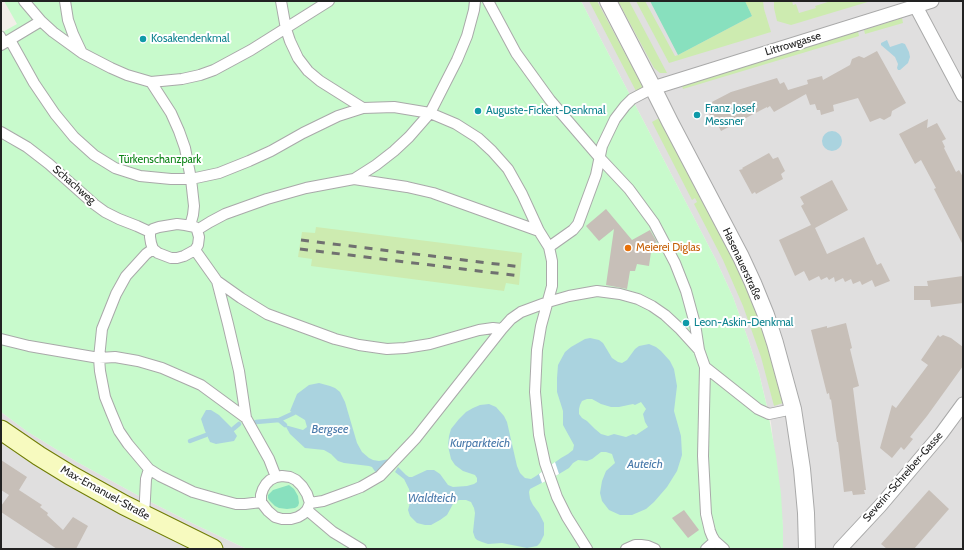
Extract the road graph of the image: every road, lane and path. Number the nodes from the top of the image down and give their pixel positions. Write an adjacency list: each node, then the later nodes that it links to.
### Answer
1 (24, 1): 10 (street)
2 (65, 1): 13 (street)
3 (282, 1): 11 (street)
4 (329, 1): 11 (street)
5 (475, 1): 18 (street)
6 (488, 1): 20 (street)
7 (608, 1): 15 (street, Hasenauerstraße)
8 (932, 1): 9 (street, Littrowgasse)
9 (914, 4): 15 (street, Littrowgasse); 16 (street)
10 (40, 21): 12 (street); 13 (street)
11 (286, 29): 14 (street); 17 (street)
12 (4, 40): 21 (street)
13 (82, 53): 14 (street)
14 (151, 82): 21 (street)
15 (653, 88): 20 (street); 37 (street, Hasenauerstraße)
16 (963, 95)
17 (362, 108): 18 (street); 21 (street)
18 (430, 113): 22 (street); 24 (street)
19 (1, 132): 25 (street, Schachweg)
20 (599, 157): 26 (street); 33 (street)
21 (191, 179): 23 (street)
22 (354, 179): 23 (street); 24 (street)
23 (194, 228): 25 (street); 28 (street)
24 (539, 231): 26 (street)
25 (150, 232): 27 (street)
26 (549, 247): 30 (street)
27 (153, 249): 28 (street); 34 (street)
28 (195, 250): 29 (street)
29 (217, 281): 31 (street); 38 (street)
30 (548, 302): 31 (street); 33 (street); 48 (street)
31 (502, 329): 43 (street)
32 (1, 339): 34 (street)
33 (699, 350): 35 (street)
34 (99, 358): 38 (street); 40 (street)
35 (705, 367): 37 (street); 45 (street)
36 (963, 404): 54 (street, Severin-Schreiber-Gasse)
37 (793, 409): 53 (street, Hasenauerstraße)
38 (246, 418): 41 (street)
39 (1, 430): 44 (main road, Max-Emanuel-Straße)
40 (149, 469): 42 (street); 44 (street)
41 (276, 477): 42 (street); 43 (street)
42 (261, 502): 43 (street)
43 (308, 506): 47 (street)
44 (144, 514): 46 (main road, Max-Emanuel-Straße)
45 (715, 541): 51 (street); 52 (street)
46 (213, 549)
47 (361, 549)
48 (587, 549)
49 (626, 549): 50 (street)
50 (655, 549)
51 (706, 549)
52 (724, 549)
53 (808, 549)
54 (840, 549)

